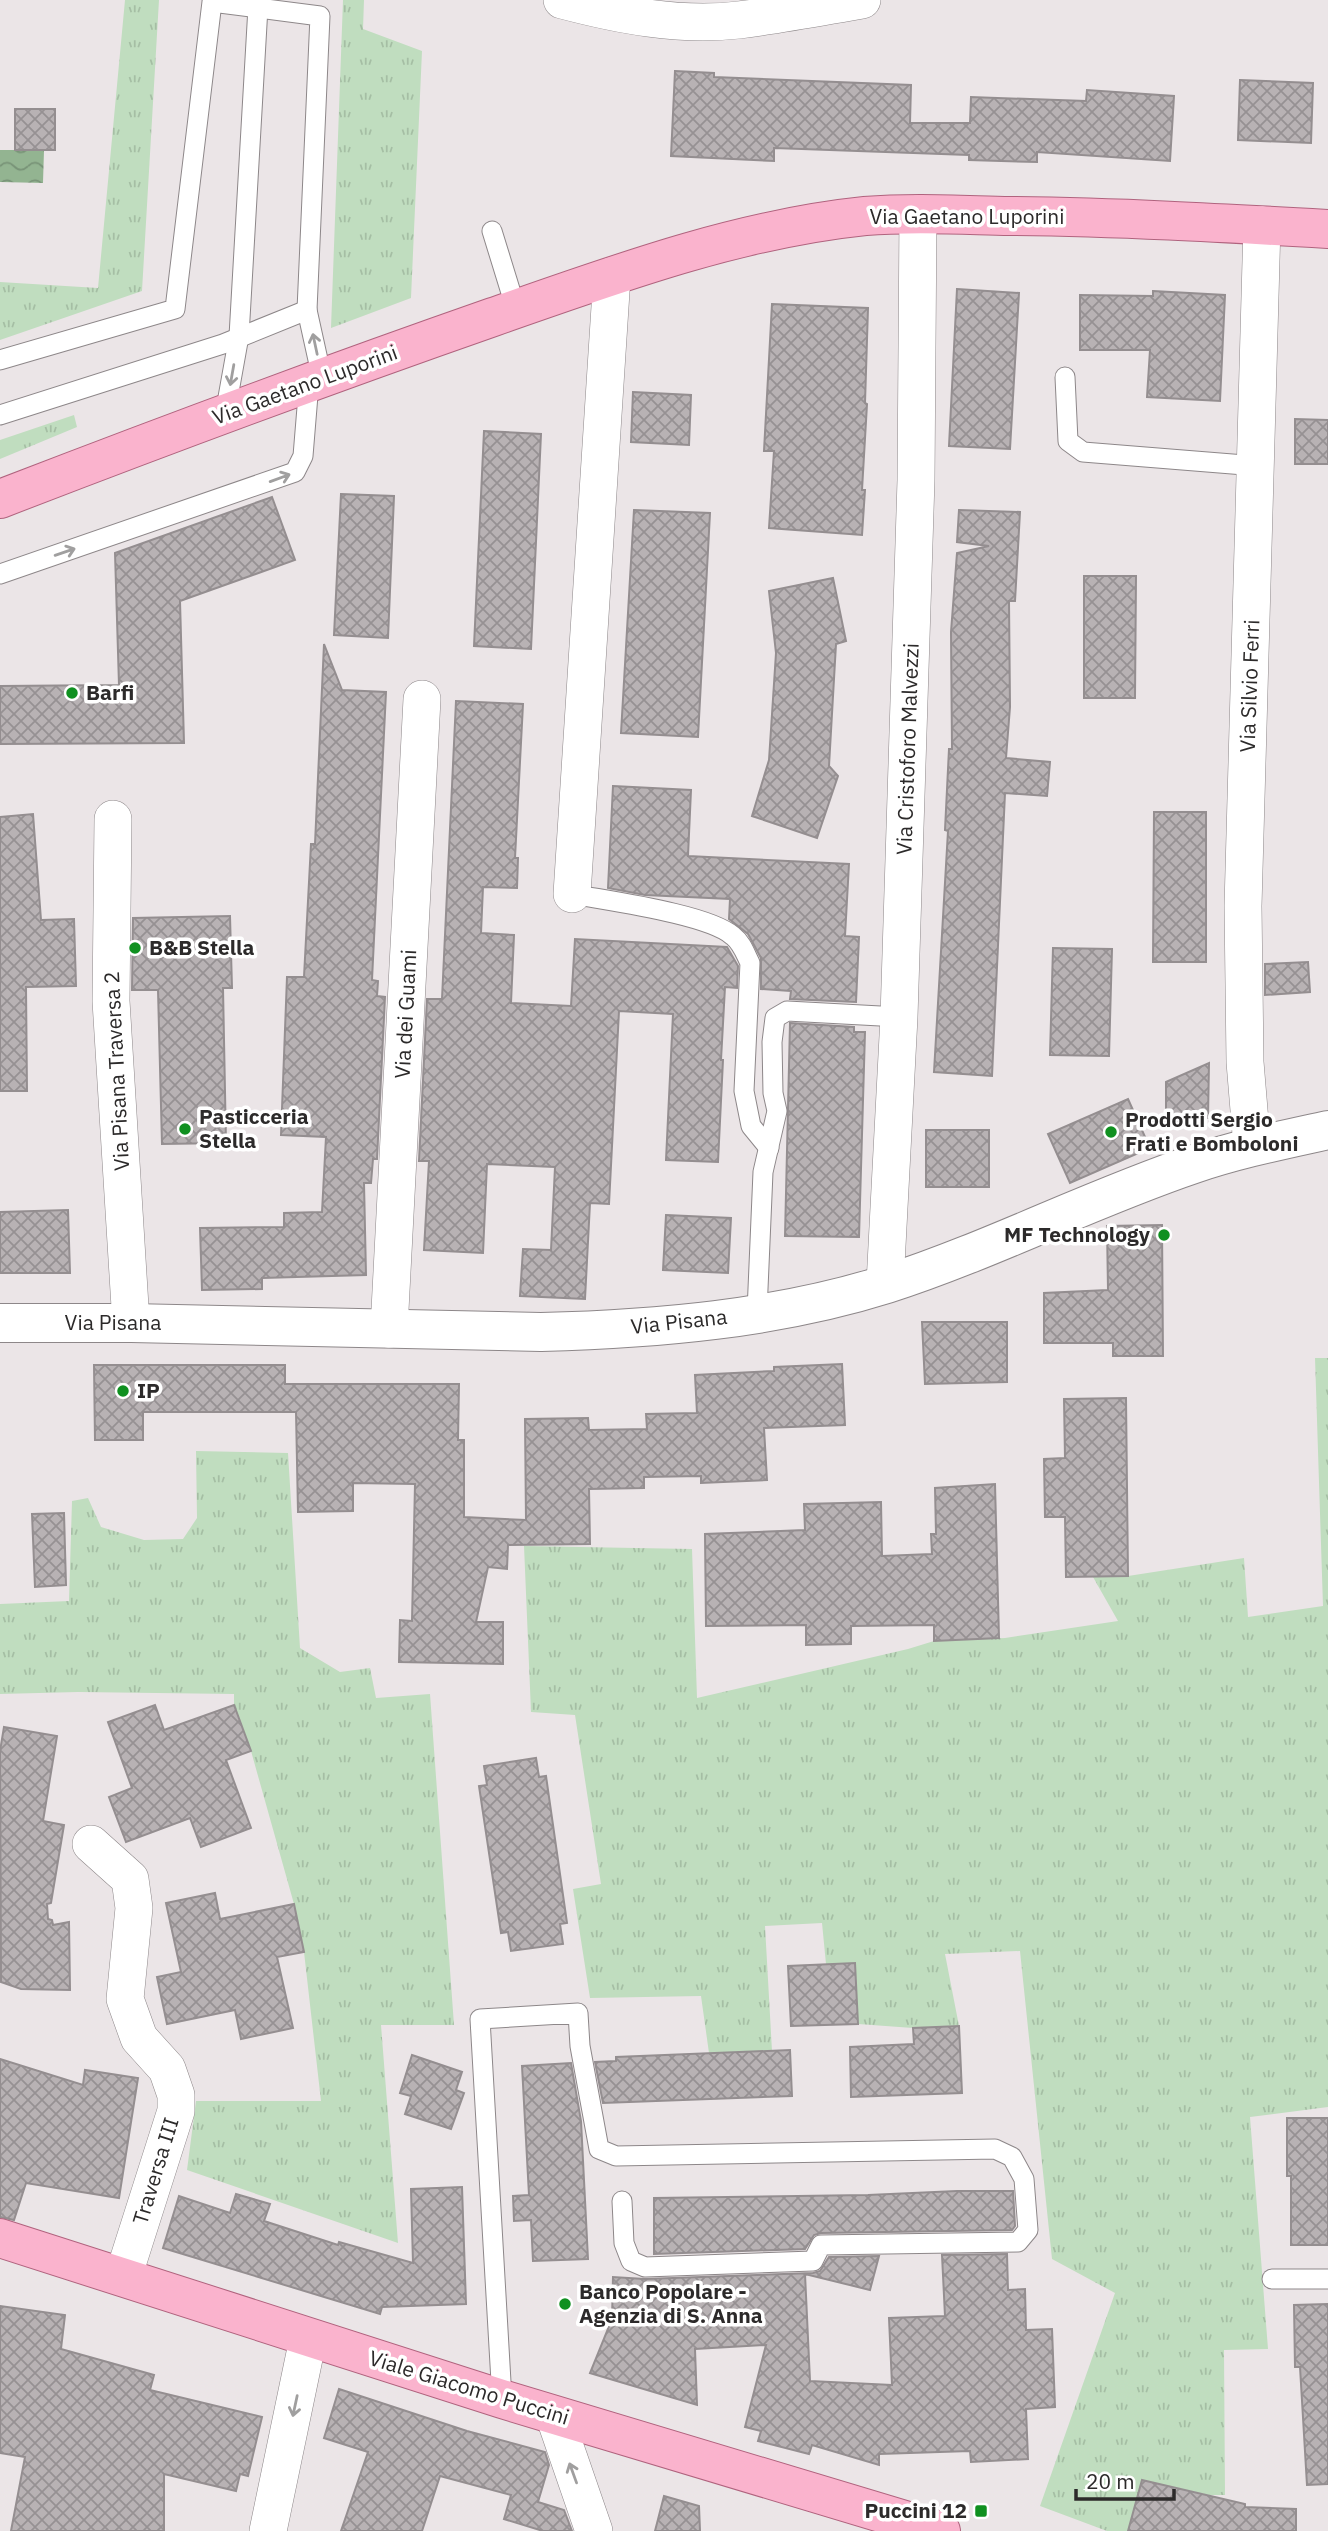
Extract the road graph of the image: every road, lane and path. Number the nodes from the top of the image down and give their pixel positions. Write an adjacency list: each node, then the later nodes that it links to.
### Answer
1 (562, 0): 2 (street)
2 (862, 0)
3 (258, 7): 10 (lane); 11 (lane); 12 (lane)
4 (918, 214): 5 (main road, Via Gaetano Luporini); 8 (main road, Via Gaetano Luporini); 23 (street, Via Cristoforo Malvezzi)
5 (1262, 225): 6 (main road, Via Gaetano Luporini); 17 (street, Via Silvio Ferri)
6 (1328, 229)
7 (492, 231): 9 (lane)
8 (612, 276): 9 (main road, Via Gaetano Luporini); 22 (street)
9 (516, 309): 14 (main road, Via Gaetano Luporini)
10 (307, 310): 11 (lane); 14 (lane, one-way to 10)
11 (240, 337): 15 (lane, one-way to 15); 16 (lane)
12 (0, 360)
13 (1065, 377): 17 (lane)
14 (315, 381): 15 (main road, Via Gaetano Luporini); 19 (lane, one-way to 14)
15 (225, 414): 18 (main road, Via Gaetano Luporini)
16 (0, 415)
17 (1257, 466): 25 (street, Via Silvio Ferri)
18 (0, 499)
19 (0, 575)
20 (422, 699): 31 (street, Via dei Guami)
21 (113, 819): 30 (street, Via Pisana Traversa 2)
22 (572, 894): 26 (lane)
23 (899, 1017): 26 (lane); 27 (street, Via Cristoforo Malvezzi)
24 (1328, 1130): 25 (main road, Via Pisana)
25 (1252, 1146): 27 (main road, Via Pisana)
26 (769, 1148): 28 (lane)
27 (886, 1284): 28 (main road, Via Pisana)
28 (757, 1312): 31 (main road, Via Pisana)
29 (0, 1323): 30 (main road, Via Pisana)
30 (131, 1323): 31 (main road, Via Pisana)
31 (389, 1329)
32 (91, 1844): 35 (street, Traversa III)
33 (622, 2201): 39 (lane)
34 (0, 2238): 35 (main road, Viale Giacomo Puccini)
35 (122, 2277): 38 (main road, Viale Giacomo Puccini)
36 (1272, 2279): 37 (lane)
37 (1328, 2279)
38 (308, 2339): 39 (main road, Viale Giacomo Puccini); 41 (street, one-way to 41)
39 (502, 2399): 40 (main road, Viale Giacomo Puccini)
40 (554, 2415): 42 (street, one-way to 40); 43 (main road, Viale Giacomo Puccini)
41 (268, 2531)
42 (594, 2531)
43 (941, 2531)

